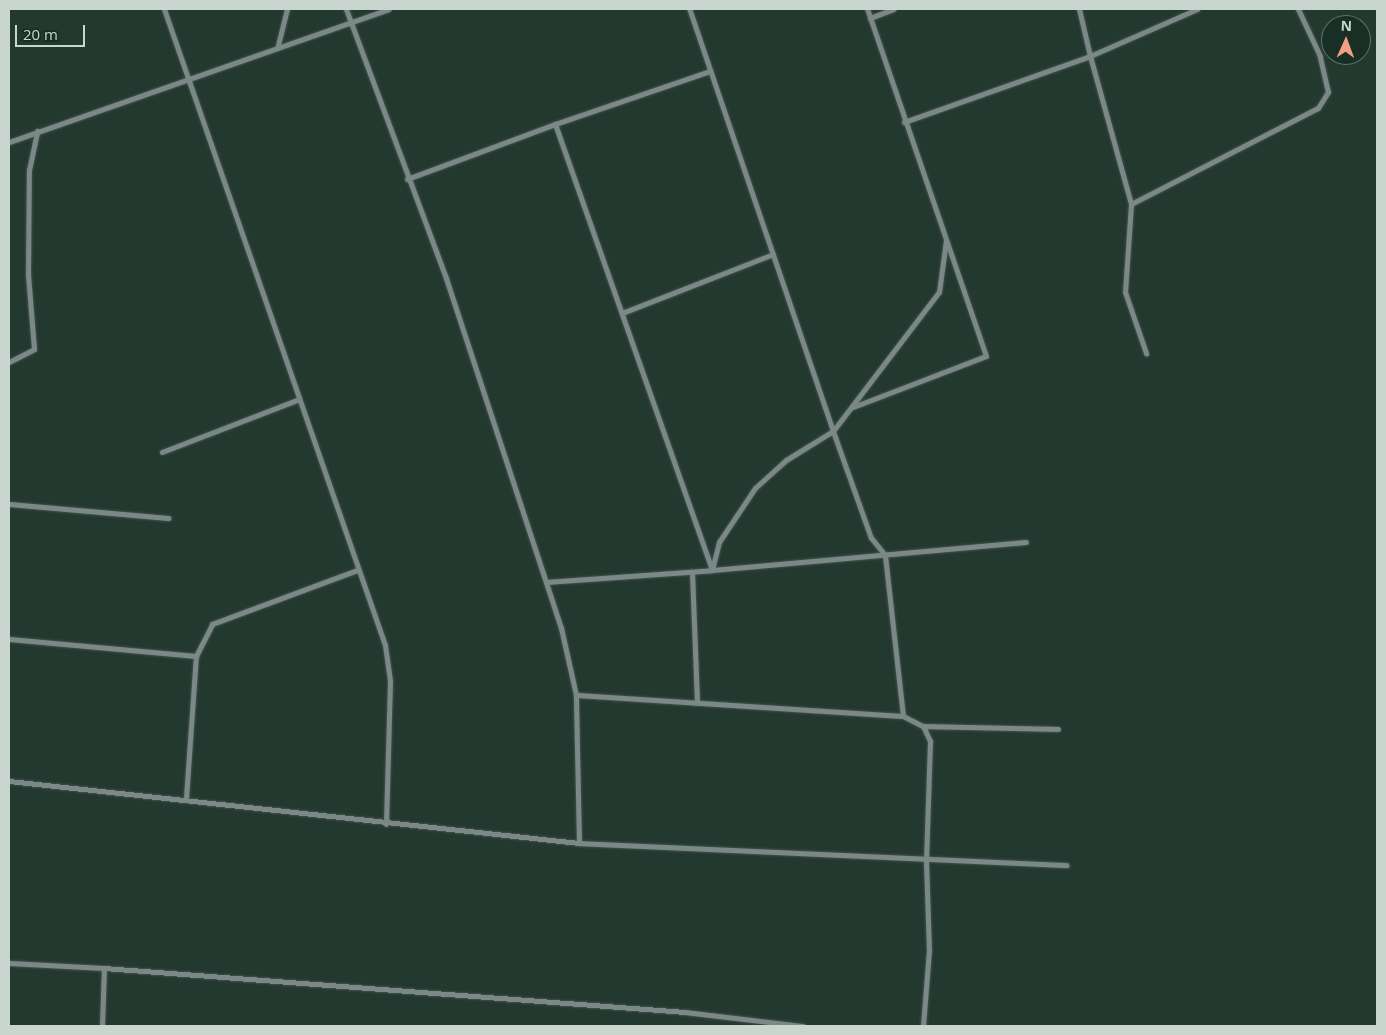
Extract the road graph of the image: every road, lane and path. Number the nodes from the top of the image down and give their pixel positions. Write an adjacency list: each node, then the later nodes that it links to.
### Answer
1 (164, 9): 16 (street)
2 (287, 9): 13 (street)
3 (346, 9): 12 (street)
4 (388, 9): 12 (street)
5 (689, 9): 15 (street)
6 (867, 9): 11 (street)
7 (893, 9): 11 (street)
8 (1079, 9): 14 (street)
9 (1196, 9): 14 (street)
10 (1298, 9): 22 (street)
11 (870, 18): 17 (street)
12 (351, 22): 13 (street); 21 (street)
13 (278, 45): 16 (street)
14 (1090, 56): 17 (street); 22 (street)
15 (710, 71): 18 (street); 24 (street)
16 (189, 78): 19 (street); 28 (street)
17 (904, 122): 23 (street)
18 (555, 124): 21 (street); 25 (street)
19 (37, 132): 20 (street); 27 (street)
20 (9, 142)
21 (407, 179): 39 (street)
22 (1131, 204): 26 (street)
23 (946, 240): 29 (street); 29 (street)
24 (773, 254): 25 (street); 30 (street)
25 (622, 313): 37 (street)
26 (1146, 353)
27 (9, 362)
28 (299, 399): 31 (street); 36 (street)
29 (852, 407): 30 (street)
30 (833, 431): 35 (street); 37 (street)
31 (162, 452)
32 (9, 504): 33 (street)
33 (168, 518)
34 (1026, 542): 35 (street)
35 (886, 555): 37 (street); 44 (street)
36 (357, 570): 41 (street); 49 (street)
37 (712, 570): 38 (street)
38 (692, 572): 39 (street); 43 (street)
39 (546, 582): 42 (street)
40 (9, 639): 41 (street)
41 (196, 656): 48 (street)
42 (576, 696): 43 (street); 50 (street)
43 (697, 703): 44 (street)
44 (903, 716): 45 (street)
45 (922, 726): 46 (street); 51 (street)
46 (1058, 729)
47 (9, 781): 48 (street)
48 (186, 798): 49 (street)
49 (386, 824): 50 (street)
50 (579, 843): 51 (street)
51 (926, 861): 52 (street); 57 (street)
52 (1067, 865)
53 (9, 962): 54 (street)
54 (104, 968): 55 (street); 56 (street)
55 (102, 1026)
56 (804, 1026)
57 (922, 1026)

